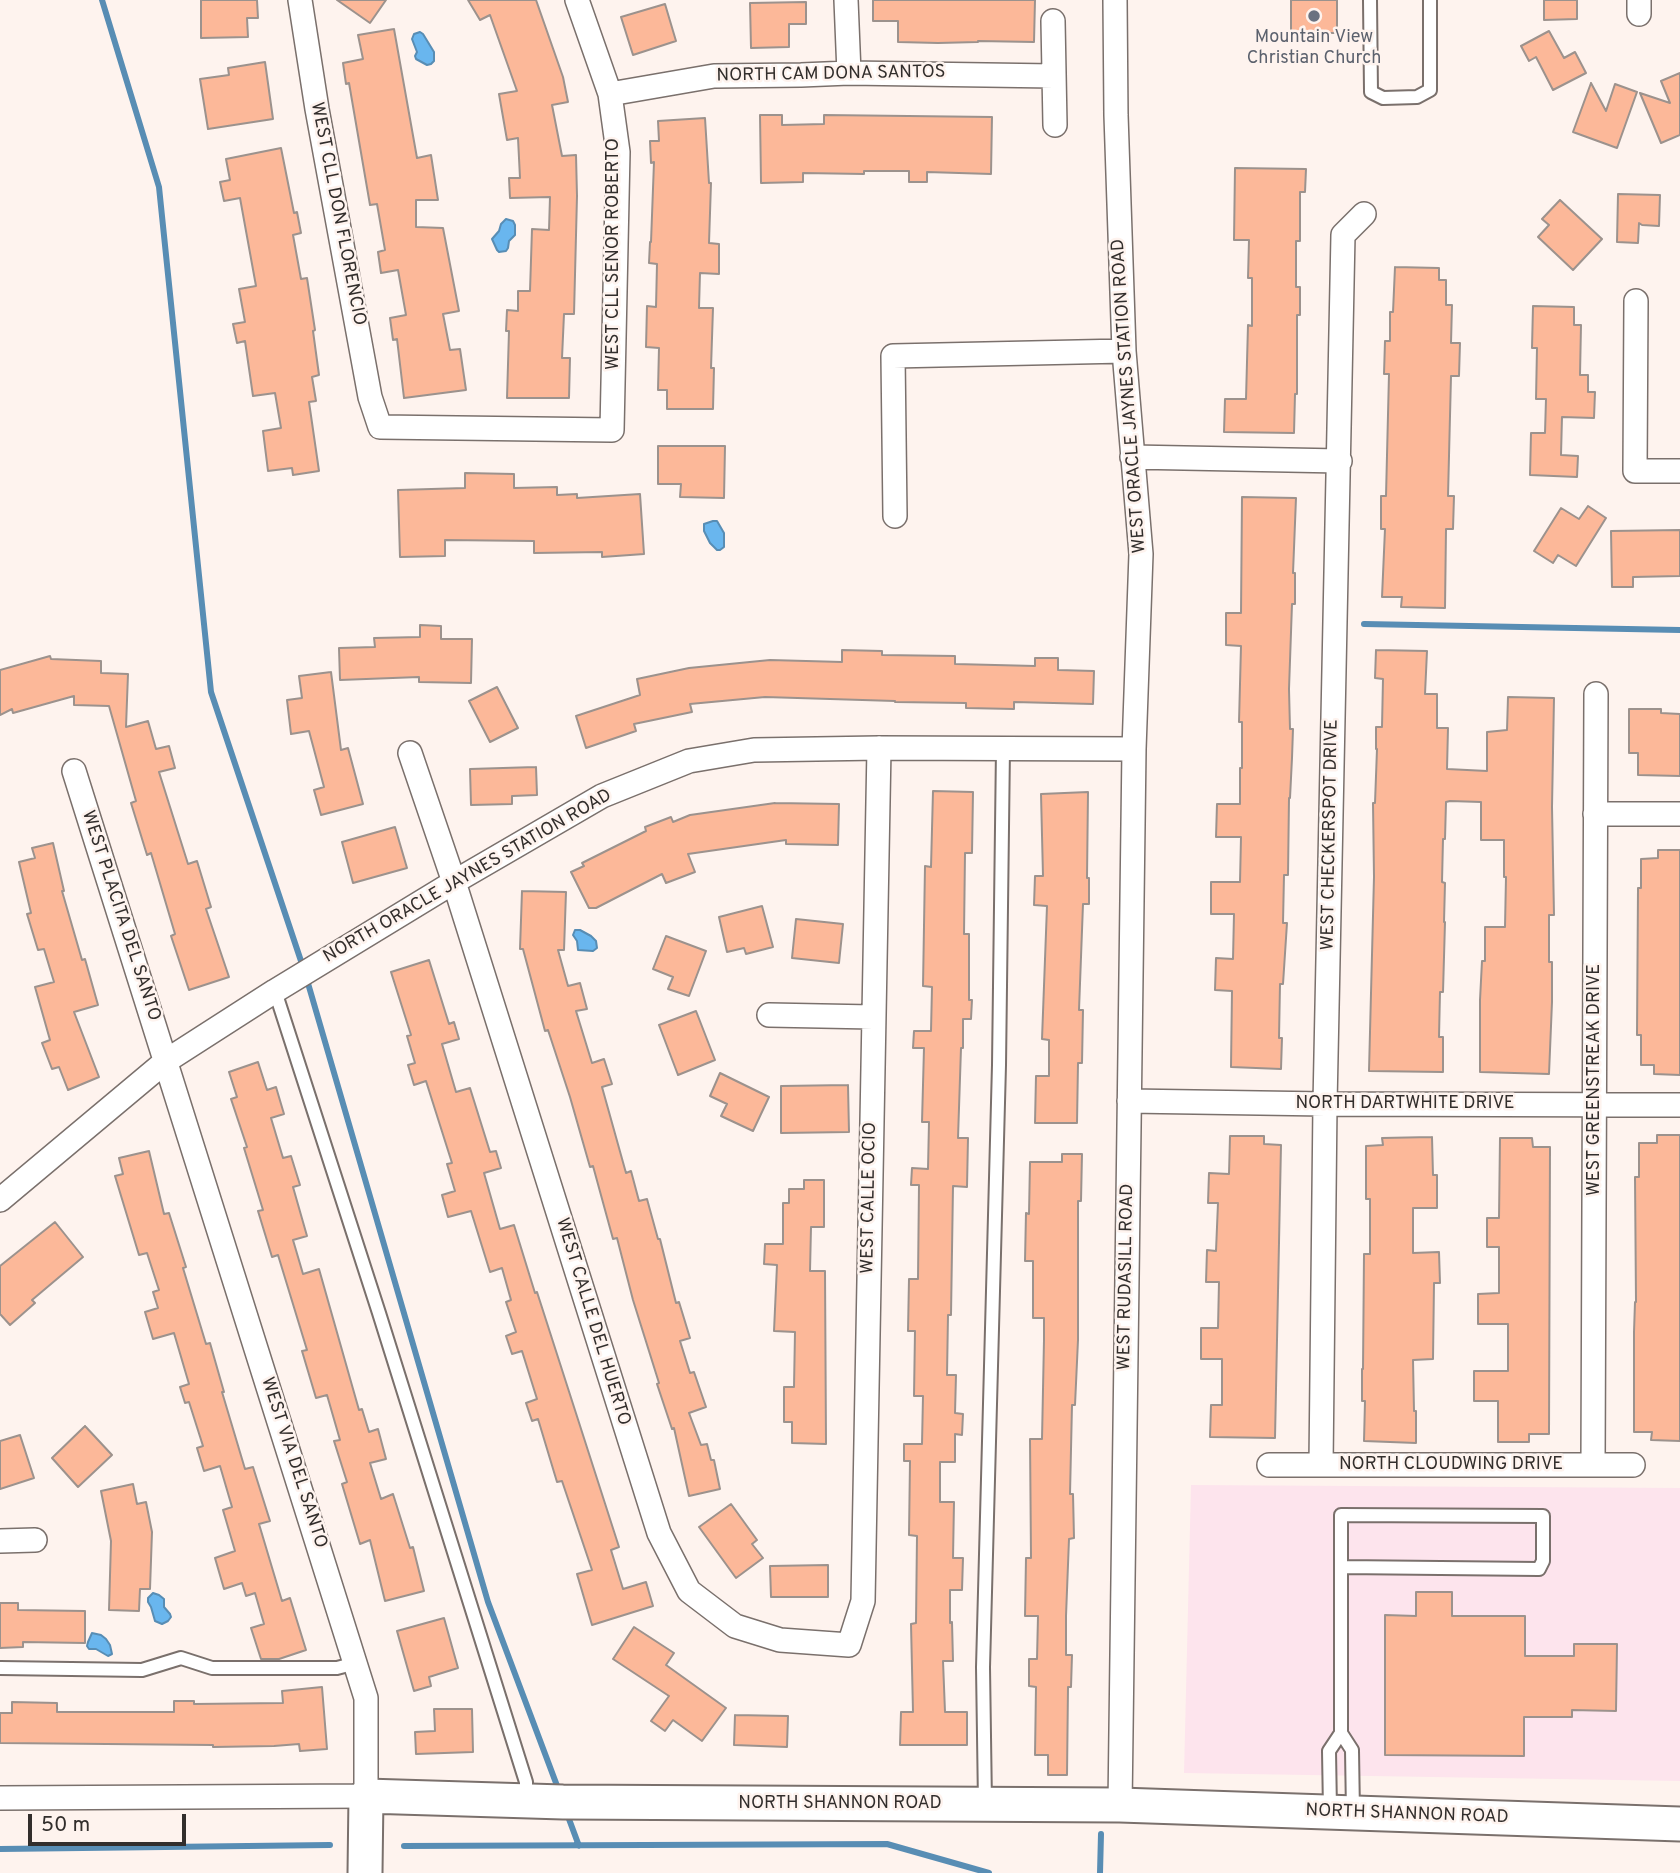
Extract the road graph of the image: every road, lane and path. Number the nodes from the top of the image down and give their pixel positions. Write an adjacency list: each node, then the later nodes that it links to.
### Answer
1 (300, 0): 15 (street, WEST CLL DON FLORENCIO)
2 (577, 0): 10 (street, WEST CLL SENOR ROBERTO)
3 (846, 0): 8 (street)
4 (1115, 0): 14 (street, WEST ORACLE JAYNES STATION ROAD)
5 (1370, 0): 6 (lane)
6 (1430, 0)
7 (1053, 21): 9 (street)
8 (849, 73): 9 (street, NORTH CAM DONA SANTOS); 10 (street, NORTH CAM DONA SANTOS)
9 (1054, 76): 11 (street)
10 (610, 94): 15 (street, WEST CLL SENOR ROBERTO)
11 (1055, 125)
12 (1364, 214): 17 (street, WEST CHECKERSPOT DRIVE)
13 (1636, 301): 18 (street)
14 (1124, 351): 16 (street, WEST ORACLE JAYNES STATION ROAD); 19 (street)
15 (612, 430)
16 (1132, 457): 17 (street); 23 (street, WEST ORACLE JAYNES STATION ROAD)
17 (1339, 461): 34 (street, WEST CHECKERSPOT DRIVE)
18 (1680, 471)
19 (895, 516)
20 (1596, 694): 26 (street, WEST GREENSTREAK DRIVE)
21 (878, 748): 22 (street, NORTH ORACLE JAYNES STATION ROAD); 28 (street, NORTH ORACLE JAYNES STATION ROAD); 31 (street, WEST CALLE OCIO)
22 (1003, 748): 23 (street, NORTH ORACLE JAYNES STATION ROAD); 52 (lane)
23 (1134, 749): 33 (street, WEST RUDASILL ROAD)
24 (410, 753): 28 (street, WEST CALLE DEL HUERTO)
25 (74, 771): 32 (street, WEST PLACITA DEL SANTO)
26 (1595, 814): 27 (street); 36 (street, WEST GREENSTREAK DRIVE)
27 (1680, 814)
28 (454, 882): 29 (street, NORTH ORACLE JAYNES STATION ROAD); 45 (street, WEST CALLE DEL HUERTO)
29 (275, 991): 32 (street, NORTH ORACLE JAYNES STATION ROAD); 51 (lane)
30 (769, 1015): 31 (street)
31 (873, 1017): 45 (street, WEST CALLE OCIO)
32 (166, 1061): 37 (street, NORTH ORACLE JAYNES STATION ROAD); 46 (street, WEST VIA DEL SANTO)
33 (1129, 1101): 34 (street, NORTH DARTWHITE DRIVE); 53 (street, WEST RUDASILL ROAD)
34 (1325, 1104): 36 (street, NORTH DARTWHITE DRIVE); 39 (street, WEST CHECKERSPOT DRIVE)
35 (1680, 1105): 36 (street, NORTH DARTWHITE DRIVE)
36 (1595, 1106): 40 (street, WEST GREENSTREAK DRIVE)
37 (0, 1200)
38 (1269, 1465): 39 (street, NORTH CLOUDWING DRIVE)
39 (1321, 1465): 40 (street, NORTH CLOUDWING DRIVE)
40 (1593, 1465): 41 (street, NORTH CLOUDWING DRIVE)
41 (1633, 1465)
42 (35, 1540): 43 (street)
43 (0, 1541)
44 (1342, 1567): 44 (lane); 48 (lane)
45 (849, 1645)
46 (356, 1663): 47 (lane); 49 (street, WEST VIA DEL SANTO)
47 (0, 1668)
48 (1341, 1733): 54 (lane); 54 (lane)
49 (366, 1796): 50 (street, NORTH SHANNON ROAD); 51 (street, NORTH SHANNON ROAD); 56 (street, WEST VIA DEL SANTO)
50 (0, 1798)
51 (526, 1801): 52 (street, NORTH SHANNON ROAD)
52 (985, 1805): 53 (street, NORTH SHANNON ROAD)
53 (1120, 1805): 54 (street, NORTH SHANNON ROAD)
54 (1342, 1813): 55 (street, NORTH SHANNON ROAD)
55 (1680, 1824)
56 (365, 1873)

